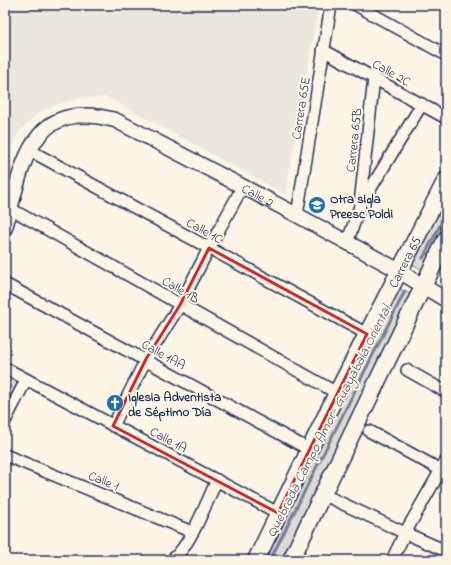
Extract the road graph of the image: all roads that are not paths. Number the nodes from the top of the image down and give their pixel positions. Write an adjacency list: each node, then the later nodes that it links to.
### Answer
1 (331, 5): 3 (street, Carrera 65E)
2 (356, 5): 4 (street)
3 (323, 50): 5 (street, Calle 2C); 13 (street, Carrera 65E)
4 (446, 55)
5 (374, 78): 6 (street, Calle 2C); 11 (street, Carrera 65B)
6 (422, 104): 7 (street, Calle 2C); 11 (street, Carrera 65B)
7 (446, 118)
8 (29, 150): 10 (street, Calle 2); 12 (street); 17 (street, Calle 1C)
9 (446, 180): 18 (main road, Carrera 65)
10 (243, 186): 13 (street, Calle 2); 17 (street)
11 (360, 206): 16 (street, Carrera 65B)
12 (11, 209): 14 (street); 22 (street, Calle 1B)
13 (297, 215): 16 (street, Calle 2)
14 (5, 228)
15 (446, 239): 20 (main road, Carrera 65)
16 (347, 242): 18 (street, Calle 2)
17 (209, 248): 22 (street); 23 (street, Calle 1C)
18 (400, 272): 20 (street, Calle 2); 23 (main road, Carrera 65)
19 (5, 284): 24 (street, Calle 1AA)
20 (422, 286): 21 (street, Calle 2); 37 (main road, Carrera 65)
21 (446, 300)
22 (180, 305): 24 (street); 29 (street, Calle 1B)
23 (367, 334): 29 (main road, Carrera 65)
24 (146, 359): 31 (street); 33 (street, Calle 1AA)
25 (5, 368): 27 (street, Calle 1A)
26 (407, 370): 28 (street)
27 (26, 380): 30 (street); 31 (street, Calle 1A)
28 (446, 392)
29 (338, 393): 33 (main road, Carrera 65)
30 (5, 421)
31 (113, 426): 36 (street, Calle 1A)
32 (369, 431): 35 (street)
33 (310, 450): 38 (main road, Carrera 65)
34 (5, 455): 39 (street, Calle 1)
35 (443, 466): 40 (street)
36 (217, 480): 38 (street, Calle 1A); 39 (street)
37 (322, 494): 40 (street); 44 (main road, Carrera 65)
38 (278, 513): 43 (main road, Carrera 65)
39 (192, 532): 42 (street)
40 (405, 533): 41 (street); 45 (street)
41 (446, 551)
42 (172, 560)
43 (256, 560)
44 (290, 560)
45 (392, 560)

